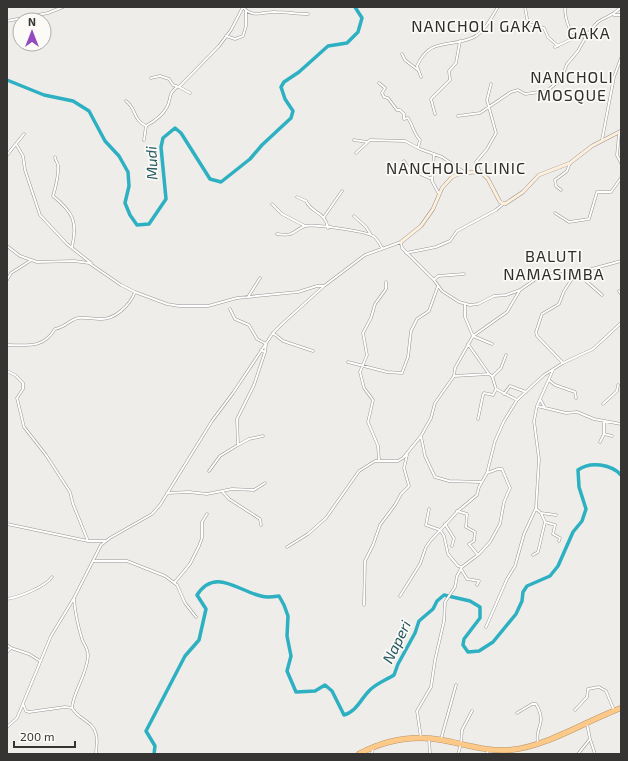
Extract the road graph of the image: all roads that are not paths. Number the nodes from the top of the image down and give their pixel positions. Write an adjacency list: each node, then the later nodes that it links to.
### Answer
1 (63, 7): 11 (street)
2 (243, 7): 7 (street); 13 (street)
3 (498, 7): 15 (street)
4 (525, 7): 14 (street)
5 (565, 7): 14 (street)
6 (621, 7): 10 (street)
7 (246, 10): 8 (street); 13 (street)
8 (308, 14)
9 (621, 15): 10 (street)
10 (613, 16): 12 (street)
11 (7, 21)
12 (588, 33): 14 (street); 26 (street)
13 (226, 36): 23 (street)
14 (578, 36)
15 (460, 40): 18 (street); 27 (street)
16 (402, 54): 18 (street)
17 (621, 58): 34 (street)
18 (418, 70): 19 (street)
19 (421, 77)
20 (151, 78): 23 (street)
21 (378, 83): 37 (street)
22 (491, 84): 26 (street)
23 (178, 87): 24 (street); 29 (street)
24 (190, 92)
25 (126, 101): 29 (street)
26 (489, 106): 28 (street); 46 (street)
27 (435, 114)
28 (458, 116)
29 (146, 126): 32 (street)
30 (620, 133): 34 (street); 44 (street)
31 (24, 134): 36 (street)
32 (144, 140)
33 (354, 140): 35 (street)
34 (602, 140): 43 (street)
35 (367, 142): 37 (street); 38 (street)
36 (16, 144): 39 (street); 64 (street)
37 (418, 148): 40 (street)
38 (356, 153)
39 (7, 154)
40 (434, 154): 45 (street); 48 (street)
41 (55, 157): 64 (street)
42 (404, 161): 48 (street)
43 (570, 163): 49 (street); 54 (street)
44 (621, 163)
45 (464, 172): 46 (street); 51 (street)
46 (480, 172): 54 (street)
47 (621, 178): 55 (street)
48 (432, 179): 51 (street)
49 (561, 190)
50 (342, 191): 57 (street)
51 (439, 194): 62 (street)
52 (296, 197): 57 (street)
53 (272, 204): 58 (street)
54 (503, 204): 66 (street)
55 (555, 213)
56 (354, 216): 61 (street)
57 (324, 217): 59 (street)
58 (305, 226): 59 (street); 60 (street)
59 (328, 228): 61 (street)
60 (277, 234)
61 (370, 235): 65 (street)
62 (401, 242): 65 (street); 66 (street)
63 (7, 246): 67 (street)
64 (72, 247): 69 (street)
65 (382, 248): 76 (street)
66 (406, 253): 74 (street)
67 (30, 260): 69 (street); 73 (street)
68 (621, 260): 70 (street)
69 (94, 265): 80 (street)
70 (576, 273): 78 (street); 82 (street); 98 (street)
71 (464, 274): 74 (street)
72 (260, 278): 83 (street)
73 (7, 280)
74 (434, 280): 77 (street)
75 (386, 282): 99 (street)
76 (324, 286): 83 (street); 87 (street)
77 (438, 286): 84 (street); 99 (street)
78 (520, 290): 84 (street); 88 (street)
79 (619, 291): 81 (street)
80 (135, 292): 83 (street); 92 (street)
81 (621, 294)
82 (602, 295)
83 (248, 297)
84 (465, 304): 88 (street)
85 (230, 309): 89 (street)
86 (621, 323): 98 (street)
87 (273, 334): 89 (street); 94 (street)
88 (473, 336): 90 (street); 91 (street)
89 (266, 344): 93 (street); 95 (street)
90 (468, 344): 102 (street); 103 (street)
91 (492, 344)
92 (7, 345)
93 (261, 350): 95 (street); 134 (street)
94 (313, 351)
95 (265, 352): 126 (street)
96 (506, 355): 104 (street)
97 (348, 362): 99 (street)
98 (563, 363): 100 (street)
99 (362, 365): 128 (street)
100 (554, 369): 105 (street); 109 (street)
101 (7, 371): 146 (street)
102 (489, 374): 103 (street); 104 (street)
103 (454, 376): 123 (street)
104 (492, 377): 107 (street)
105 (550, 381): 112 (street); 113 (street)
106 (618, 384): 108 (street)
107 (496, 389): 111 (street); 118 (street)
108 (617, 390): 110 (street); 115 (street)
109 (526, 392): 111 (street); 114 (street)
110 (621, 393)
111 (504, 394): 114 (street)
112 (540, 398): 116 (street); 117 (street)
113 (576, 398)
114 (517, 400): 130 (street)
115 (603, 404)
116 (537, 406): 117 (street); 136 (street)
117 (545, 408): 119 (street)
118 (478, 419)
119 (604, 420): 120 (street); 121 (street)
120 (621, 424)
121 (604, 434): 124 (street); 125 (street)
122 (263, 436): 126 (street)
123 (421, 436): 127 (street); 131 (street)
124 (612, 436)
125 (600, 442)
126 (238, 445): 129 (street)
127 (407, 455): 128 (street); 161 (street)
128 (379, 460): 150 (street)
129 (209, 471)
130 (487, 473): 131 (street); 151 (street)
131 (482, 482): 137 (street)
132 (265, 483): 133 (street)
133 (222, 491): 134 (street); 144 (street)
134 (167, 493): 147 (street)
135 (429, 509): 145 (street)
136 (536, 509): 138 (street); 163 (street)
137 (457, 511): 143 (street); 151 (street)
138 (542, 513): 140 (street); 141 (street)
139 (207, 514): 156 (street)
140 (556, 515)
141 (545, 522): 148 (street); 152 (street)
142 (7, 524): 146 (street)
143 (445, 524): 145 (street); 149 (street)
144 (261, 525)
145 (440, 530): 154 (street); 158 (street)
146 (88, 541): 147 (street)
147 (105, 541): 153 (street)
148 (559, 541)
149 (452, 546)
150 (287, 547)
151 (478, 555): 154 (street)
152 (533, 555)
153 (93, 561): 156 (street); 159 (street)
154 (462, 568): 157 (street); 178 (street)
155 (52, 577): 160 (street)
156 (175, 582): 162 (street)
157 (477, 584)
158 (400, 596)
159 (74, 598): 167 (street); 170 (street)
160 (7, 599)
161 (364, 605)
162 (196, 617)
163 (486, 627)
164 (7, 645): 165 (street)
165 (11, 648): 166 (street); 167 (street)
166 (7, 652)
167 (40, 661): 169 (street)
168 (456, 685): 181 (street)
169 (23, 703): 170 (street); 177 (street)
170 (72, 708): 186 (street)
171 (621, 708): 173 (highway)
172 (575, 710): 173 (street)
173 (614, 710): 176 (highway)
174 (472, 711): 183 (street)
175 (517, 713): 182 (street)
176 (587, 723): 180 (street); 182 (highway)
177 (7, 728)
178 (421, 738): 179 (highway); 184 (highway)
179 (429, 738): 181 (highway); 189 (street)
180 (590, 739): 191 (street); 192 (street)
181 (441, 740): 183 (highway)
182 (538, 743): 185 (highway)
183 (461, 744): 185 (highway); 190 (street)
184 (373, 747): 187 (highway); 188 (street)
185 (488, 752)
186 (96, 754)
187 (359, 754)
188 (372, 754)
189 (430, 754)
190 (458, 754)
191 (578, 754)
192 (595, 754)

